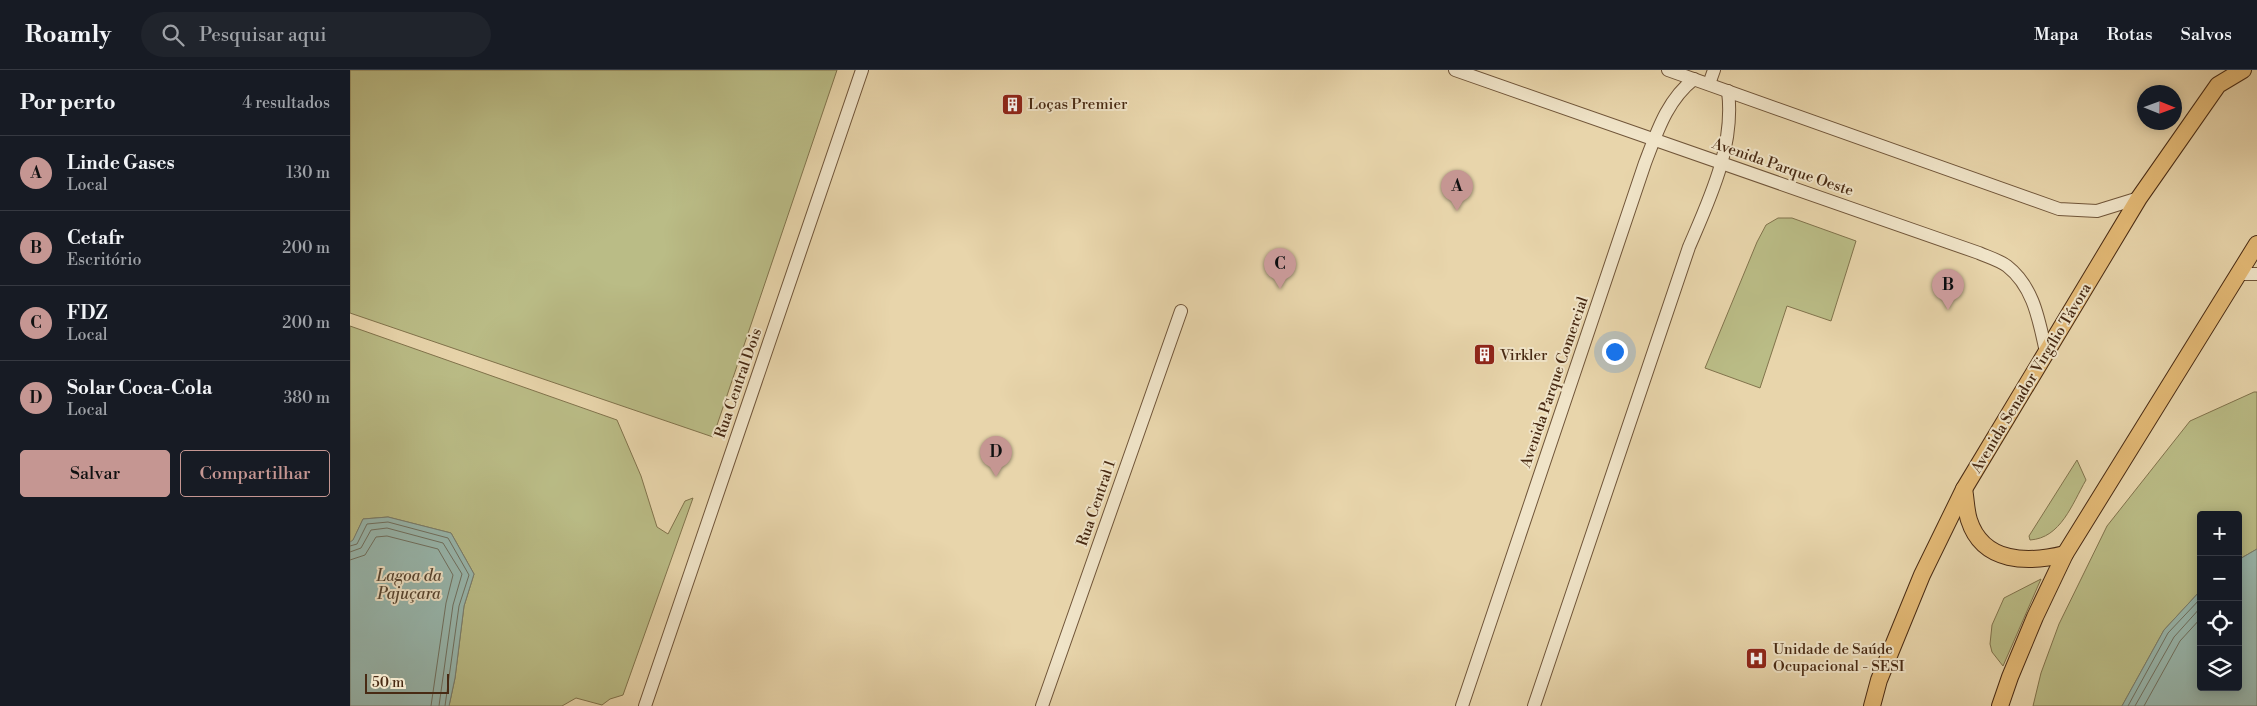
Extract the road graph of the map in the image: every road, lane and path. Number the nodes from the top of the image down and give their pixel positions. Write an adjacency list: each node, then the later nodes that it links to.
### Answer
1 (862, 70): 21 (street, Rua Central Dois)
2 (1456, 70): 11 (street, Avenida Parque Oeste)
3 (1668, 70): 7 (street)
4 (1714, 70): 8 (street)
5 (2227, 70): 9 (street, Avenida Senador Virgílio Távora)
6 (2243, 70): 9 (main road)
7 (1694, 79): 8 (street); 11 (street, Avenida Parque Comercial)
8 (1709, 84): 10 (street)
9 (2218, 85): 13 (main road, Avenida Senador Virgílio Távora)
10 (1728, 91): 12 (street); 13 (street)
11 (1654, 140): 12 (street, Avenida Parque Oeste); 23 (street, Avenida Parque Comercial)
12 (1721, 162): 18 (street, Avenida Parque Oeste); 24 (street)
13 (2138, 198): 18 (main road, Avenida Senador Virgílio Távora)
14 (2255, 249): 15 (main road)
15 (2238, 274): 16 (street); 20 (main road)
16 (2257, 274)
17 (1181, 312): 22 (street, Rua Central 1)
18 (2046, 352): 19 (main road, Avenida Senador Virgílio Távora)
19 (1964, 489): 20 (main road); 25 (main road, Avenida Senador Virgílio Távora)
20 (2065, 554): 26 (main road)
21 (645, 706)
22 (1042, 706)
23 (1462, 706)
24 (1534, 706)
25 (1872, 706)
26 (2000, 706)

